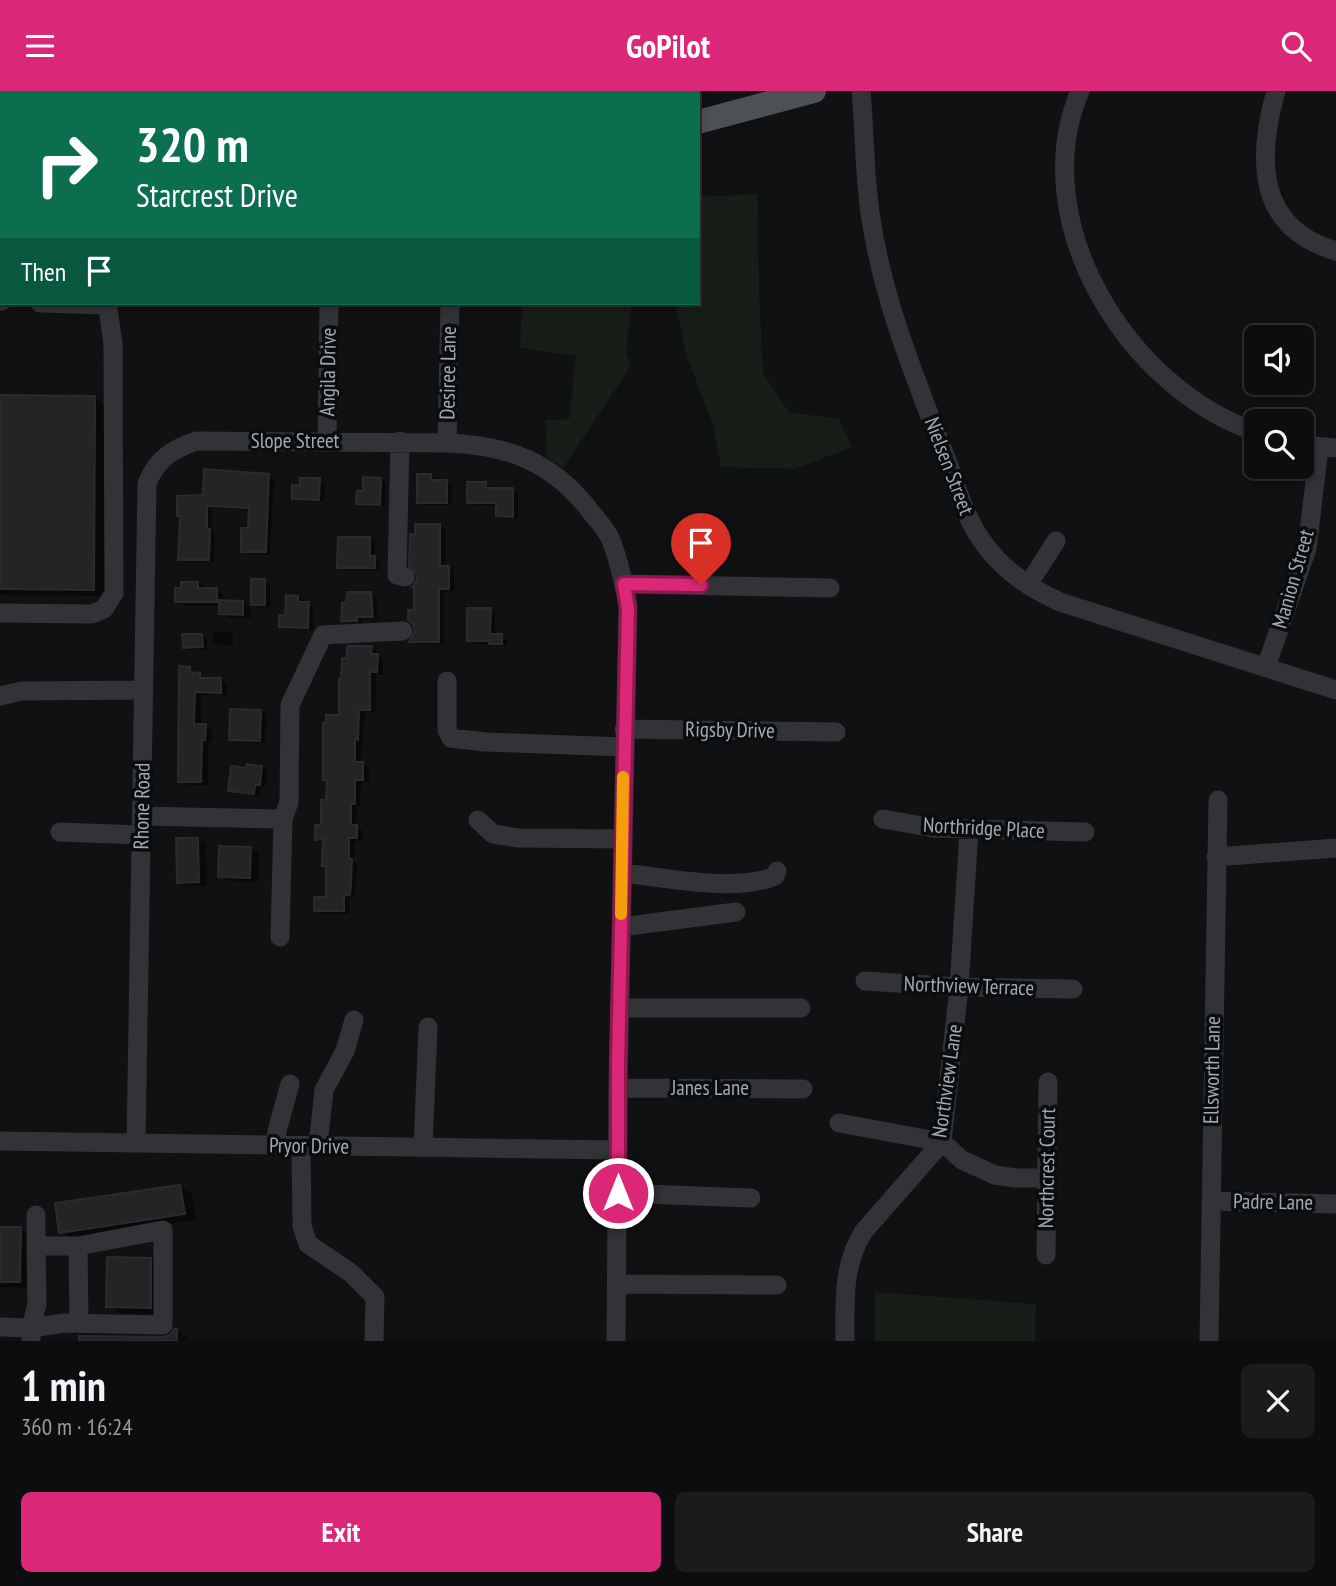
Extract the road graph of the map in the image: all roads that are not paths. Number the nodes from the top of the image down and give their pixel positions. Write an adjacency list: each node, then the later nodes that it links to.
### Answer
1 (814, 91): 5 (main road)
2 (861, 91): 19 (street, Nielsen Street)
3 (1080, 91): 10 (street)
4 (1276, 91): 6 (street)
5 (700, 122)
6 (1336, 251)
7 (107, 305): 21 (street)
8 (329, 305): 12 (street, Angila Drive)
9 (450, 305): 13 (street, Desiree Lane)
10 (1244, 426)
11 (400, 441): 12 (street, Slope Street); 13 (street, Slope Street); 17 (street)
12 (327, 442): 15 (street, Slope Street)
13 (447, 443): 18 (street, Slope Street)
14 (1319, 447): 23 (street, Manion Street)
15 (152, 469): 25 (street, Rhone Road)
16 (1056, 541): 19 (street)
17 (405, 577)
18 (624, 584): 20 (street); 29 (street, Slope Street)
19 (1028, 585): 23 (street, Nielsen Street)
20 (830, 588)
21 (0, 613)
22 (403, 631): 31 (street)
23 (1266, 667): 26 (street, Nielsen Street)
24 (447, 681): 29 (street, Rigsby Drive)
25 (144, 690): 27 (street); 34 (street, Rhone Road)
26 (1336, 691)
27 (0, 696)
28 (836, 732): 29 (street, Rigsby Drive)
29 (624, 738): 38 (street, Slope Street)
30 (1218, 800): 40 (street, Ellsworth Lane)
31 (283, 819): 34 (street); 45 (street)
32 (883, 819): 35 (street, Northridge Place)
33 (478, 820): 38 (street)
34 (141, 826): 36 (street); 60 (street, Rhone Road)
35 (969, 831): 37 (street, Northridge Place); 47 (street, Northview Lane)
36 (60, 832)
37 (1085, 832)
38 (622, 839): 42 (street, Slope Street)
39 (1336, 849): 40 (street)
40 (1216, 857): 68 (street, Ellsworth Lane)
41 (777, 871): 42 (street)
42 (622, 873): 44 (street, Slope Street)
43 (736, 912): 44 (street)
44 (621, 927): 49 (street, Slope Street)
45 (280, 937)
46 (864, 981): 47 (street, Northview Terrace)
47 (959, 987): 48 (street, Northview Terrace); 59 (street, Northview Lane)
48 (1073, 989)
49 (619, 1008): 50 (street); 55 (street, Slope Street)
50 (802, 1008)
51 (354, 1020): 62 (street)
52 (428, 1027): 63 (street)
53 (1048, 1082): 65 (street, Northcrest Court)
54 (290, 1084): 61 (street)
55 (618, 1088): 56 (street, Janes Lane); 64 (street, Slope Street)
56 (803, 1089)
57 (839, 1123): 59 (street)
58 (0, 1141): 60 (street, Pryor Drive)
59 (942, 1142): 65 (street); 81 (street, Northview Lane)
60 (136, 1143): 61 (street, Pryor Drive)
61 (276, 1145): 62 (street, Pryor Drive)
62 (310, 1146): 63 (street, Pryor Drive); 79 (street)
63 (423, 1147): 64 (street, Pryor Drive)
64 (618, 1150): 66 (street, Slope Street)
65 (1046, 1178): 73 (street, Northcrest Court)
66 (618, 1193): 67 (street); 74 (street, Slope Street)
67 (751, 1198)
68 (1211, 1201): 69 (street, Padre Lane); 82 (street, Ellsworth Lane)
69 (1336, 1204)
70 (36, 1215): 71 (street)
71 (36, 1246): 72 (street); 78 (street)
72 (78, 1246): 76 (street); 76 (street)
73 (1046, 1255)
74 (617, 1284): 75 (street); 80 (street, Slope Street)
75 (777, 1285)
76 (79, 1323): 78 (street)
77 (0, 1327): 78 (street)
78 (31, 1334)
79 (374, 1341)
80 (616, 1341)
81 (845, 1341)
82 (1209, 1341)

